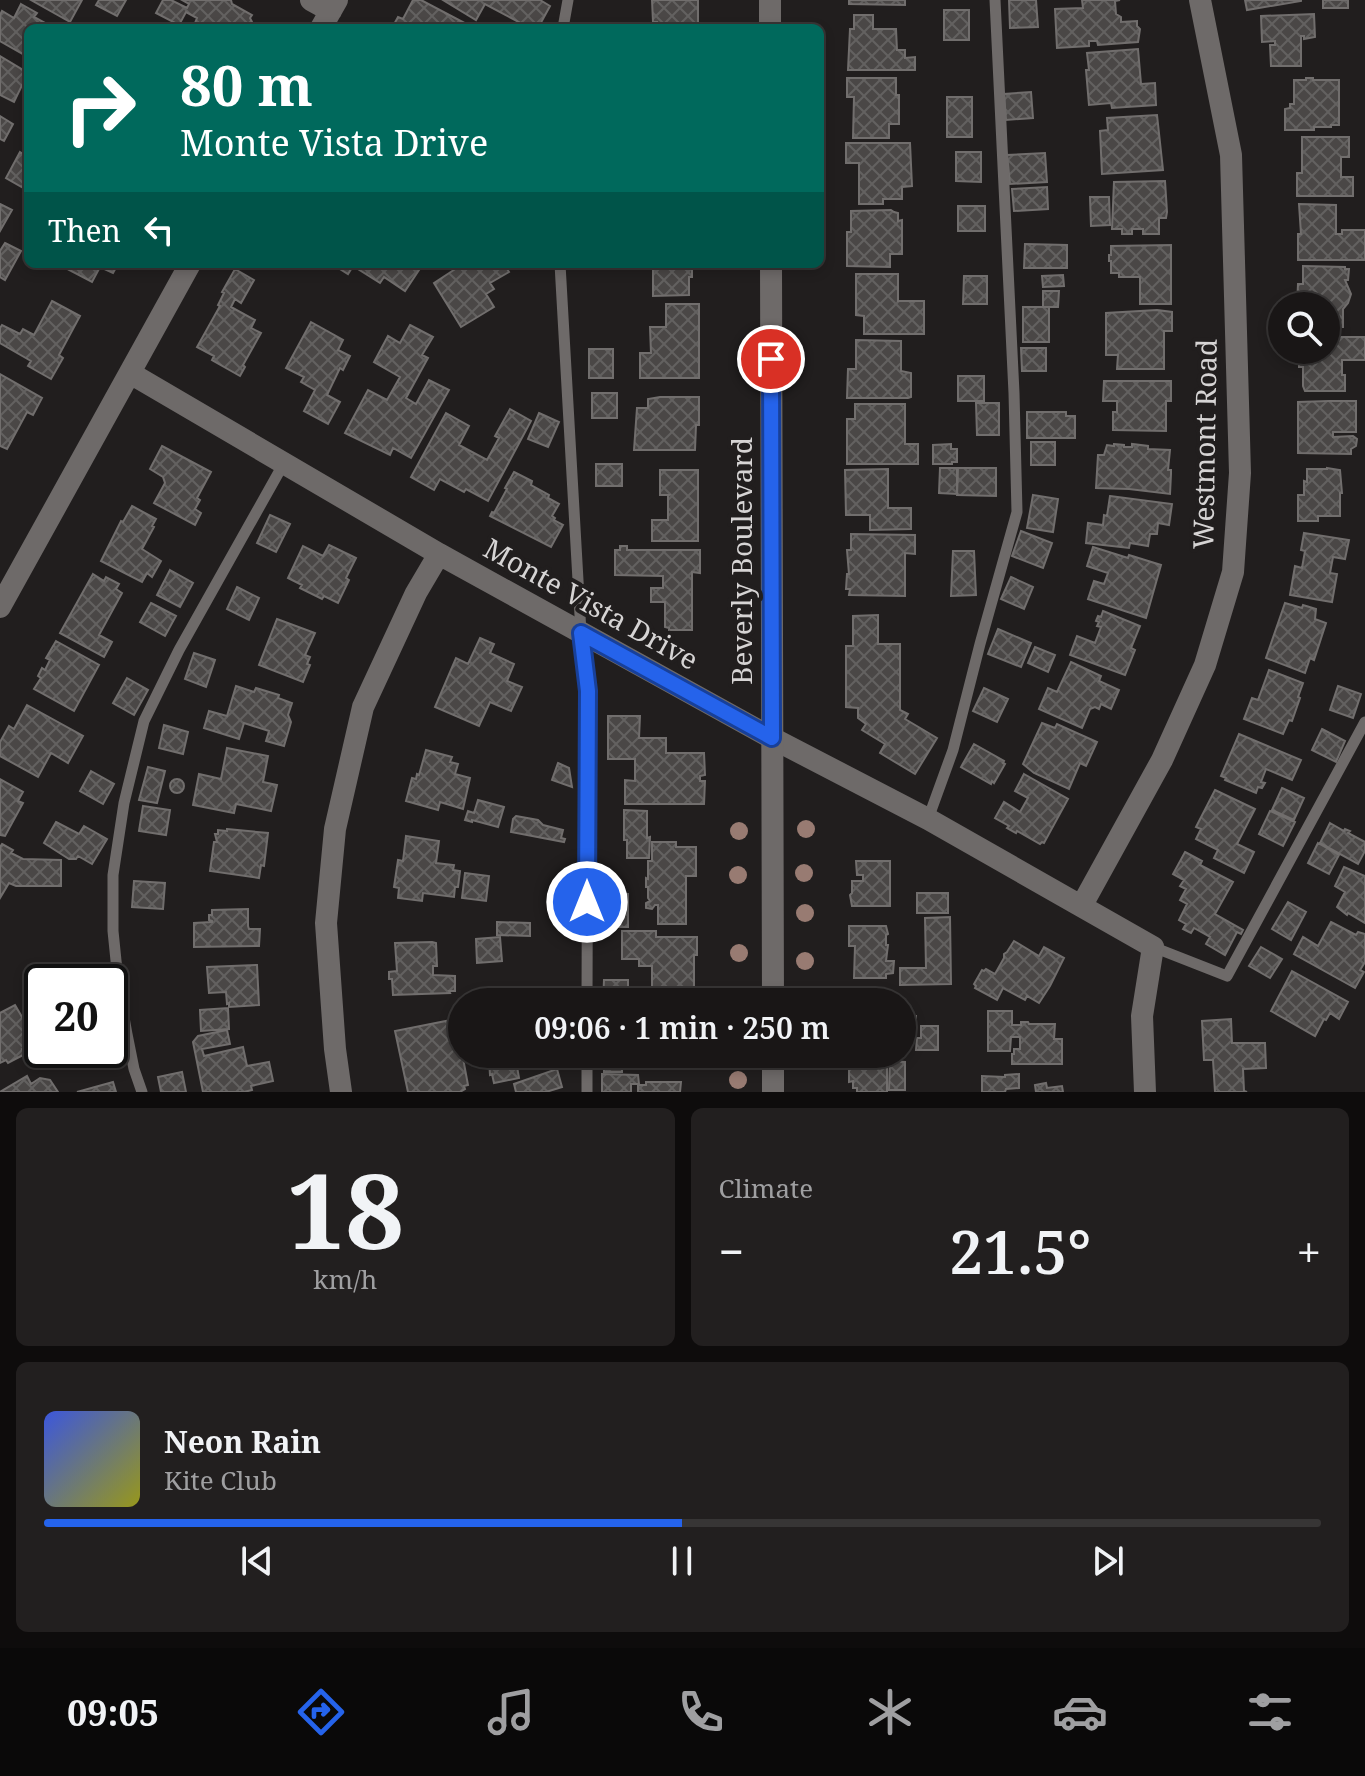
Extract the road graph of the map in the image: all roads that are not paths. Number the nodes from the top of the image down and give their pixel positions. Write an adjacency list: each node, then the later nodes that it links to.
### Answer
1 (568, 0): 5 (lane)
2 (770, 0): 6 (street)
3 (995, 0): 17 (lane)
4 (1200, 0): 18 (street, Westmont Road)
5 (564, 24)
6 (770, 24)
7 (188, 268): 10 (street)
8 (560, 268): 14 (lane)
9 (771, 268): 16 (street, Beverly Boulevard)
10 (130, 373): 11 (street, Monte Vista Drive); 13 (street)
11 (284, 463): 12 (street, Monte Vista Drive); 24 (lane)
12 (439, 554): 14 (street, Monte Vista Drive); 25 (street)
13 (0, 607)
14 (581, 633): 16 (street, Monte Vista Drive); 20 (lane)
15 (1365, 722): 19 (lane)
16 (772, 738): 17 (street, Monte Vista Drive); 21 (street, Beverly Boulevard)
17 (928, 819): 18 (street, Monte Vista Drive)
18 (1082, 905): 19 (street, Monte Vista Drive)
19 (1153, 947): 28 (street)
20 (587, 988)
21 (773, 988)
22 (587, 1068): 26 (lane)
23 (773, 1068): 27 (street)
24 (142, 1092)
25 (341, 1092)
26 (587, 1092)
27 (773, 1092)
28 (1145, 1092)

